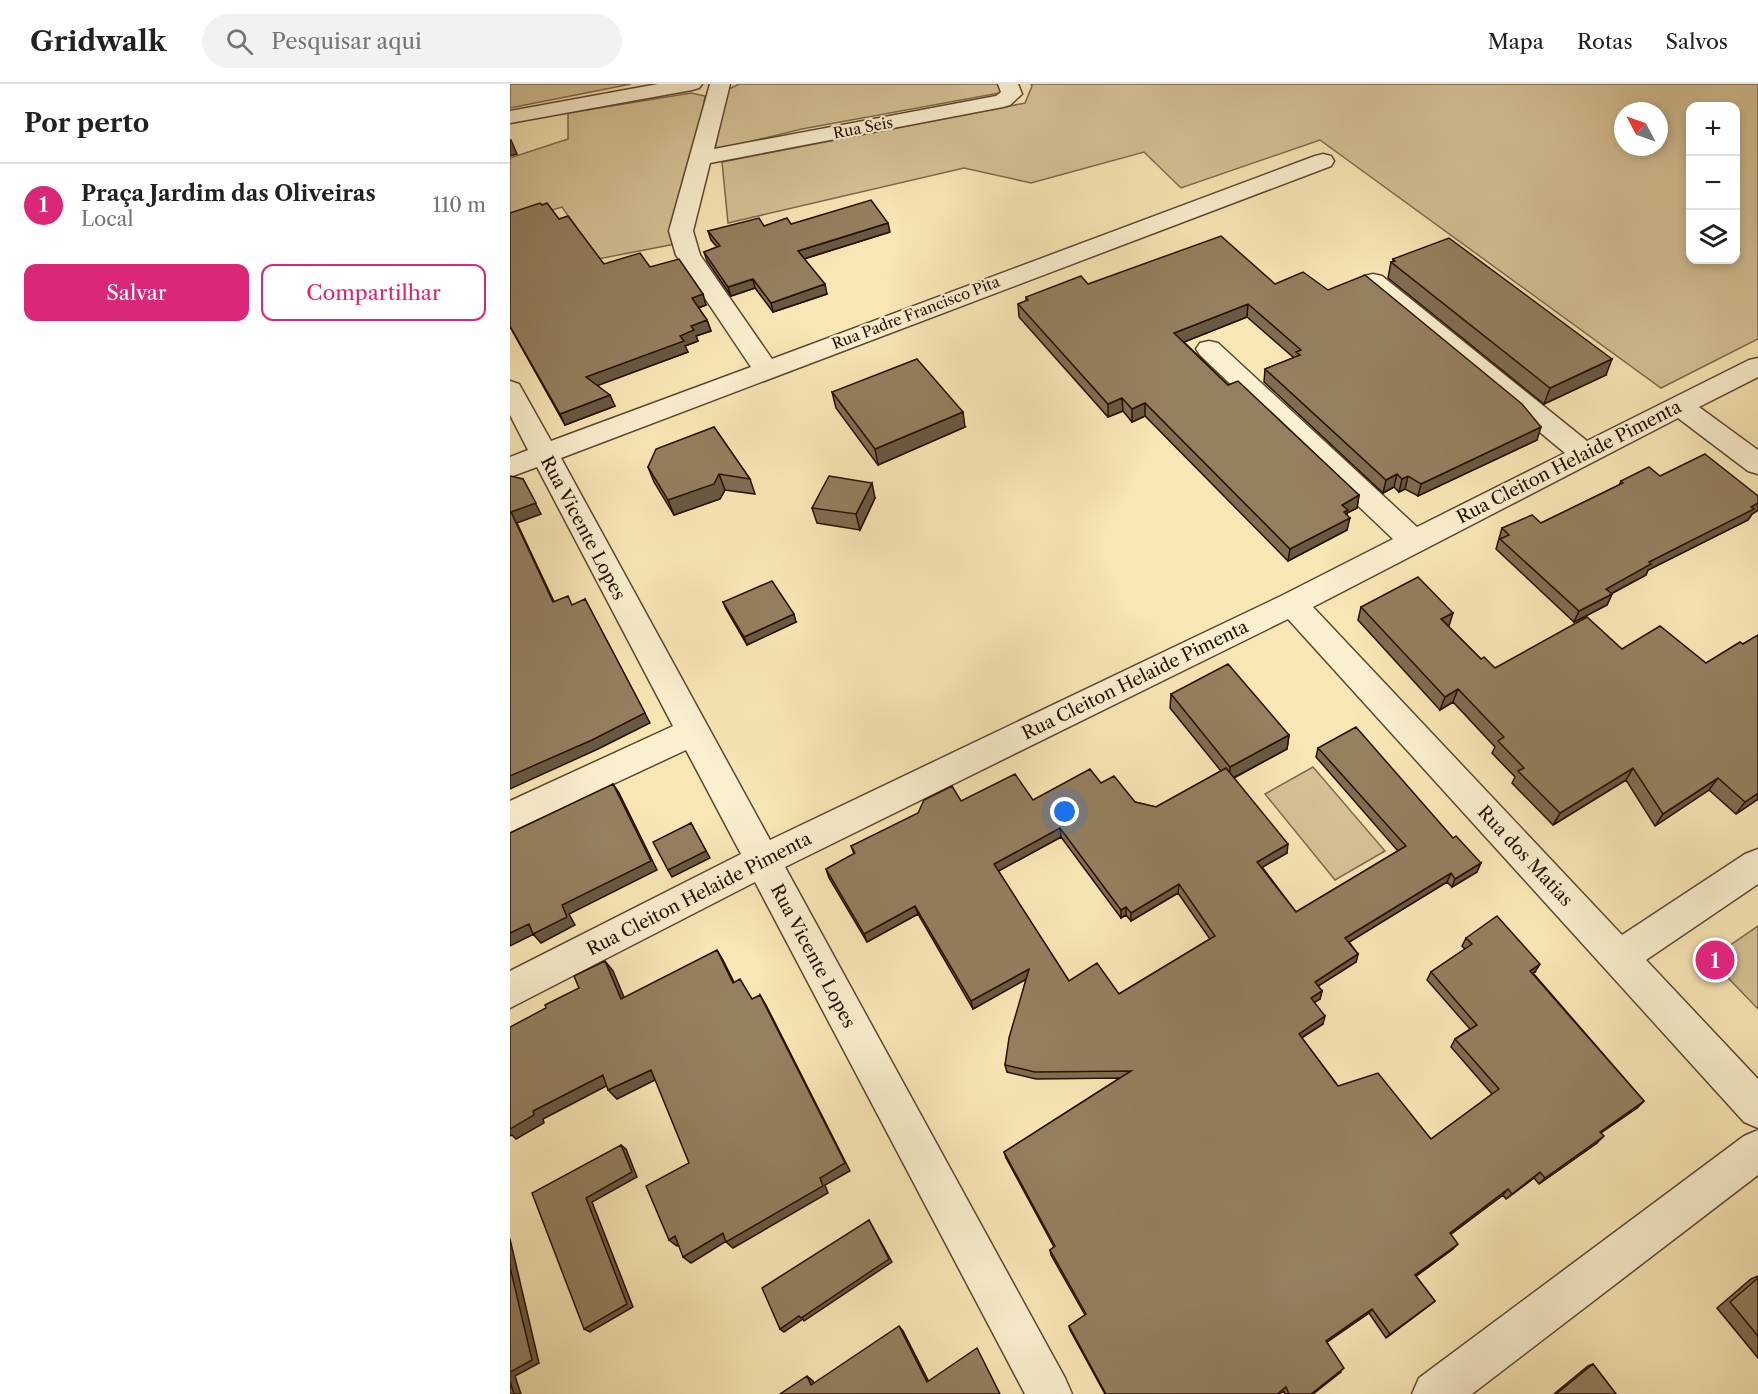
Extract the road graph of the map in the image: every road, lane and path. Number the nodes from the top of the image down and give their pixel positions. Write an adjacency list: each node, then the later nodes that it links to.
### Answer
1 (692, 84): 4 (street)
2 (720, 84): 5 (street)
3 (1008, 84): 5 (street, Rua Seis)
4 (510, 117)
5 (700, 158): 10 (street)
6 (1323, 160): 10 (street, Rua Padre Francisco Pita)
7 (1373, 281): 14 (street)
8 (1209, 349): 17 (street)
9 (1758, 366): 12 (street, Rua Cleiton Helaide Pimenta)
10 (765, 369): 13 (street, Rua Padre Francisco Pita)
11 (510, 390): 13 (street, Rua Vicente Lopes)
12 (1678, 406): 14 (street, Rua Cleiton Helaide Pimenta); 15 (street)
13 (543, 454): 16 (street, Rua Padre Francisco Pita); 19 (street, Rua Vicente Lopes)
14 (1585, 454): 17 (street, Rua Cleiton Helaide Pimenta)
15 (1758, 464)
16 (510, 467)
17 (1413, 541): 18 (street, Rua Cleiton Helaide Pimenta)
18 (1292, 604): 21 (street, Rua Cleiton Helaide Pimenta); 23 (street, Rua dos Matias)
19 (693, 732): 20 (street); 21 (street, Rua Vicente Lopes)
20 (510, 817)
21 (762, 861): 24 (street, Rua Cleiton Helaide Pimenta); 27 (street, Rua Vicente Lopes)
22 (1758, 866): 23 (street)
23 (1619, 957): 25 (street, Rua dos Matias)
24 (510, 990)
25 (1758, 1108)
26 (1758, 1150): 28 (street)
27 (1049, 1394)
28 (1435, 1394)

